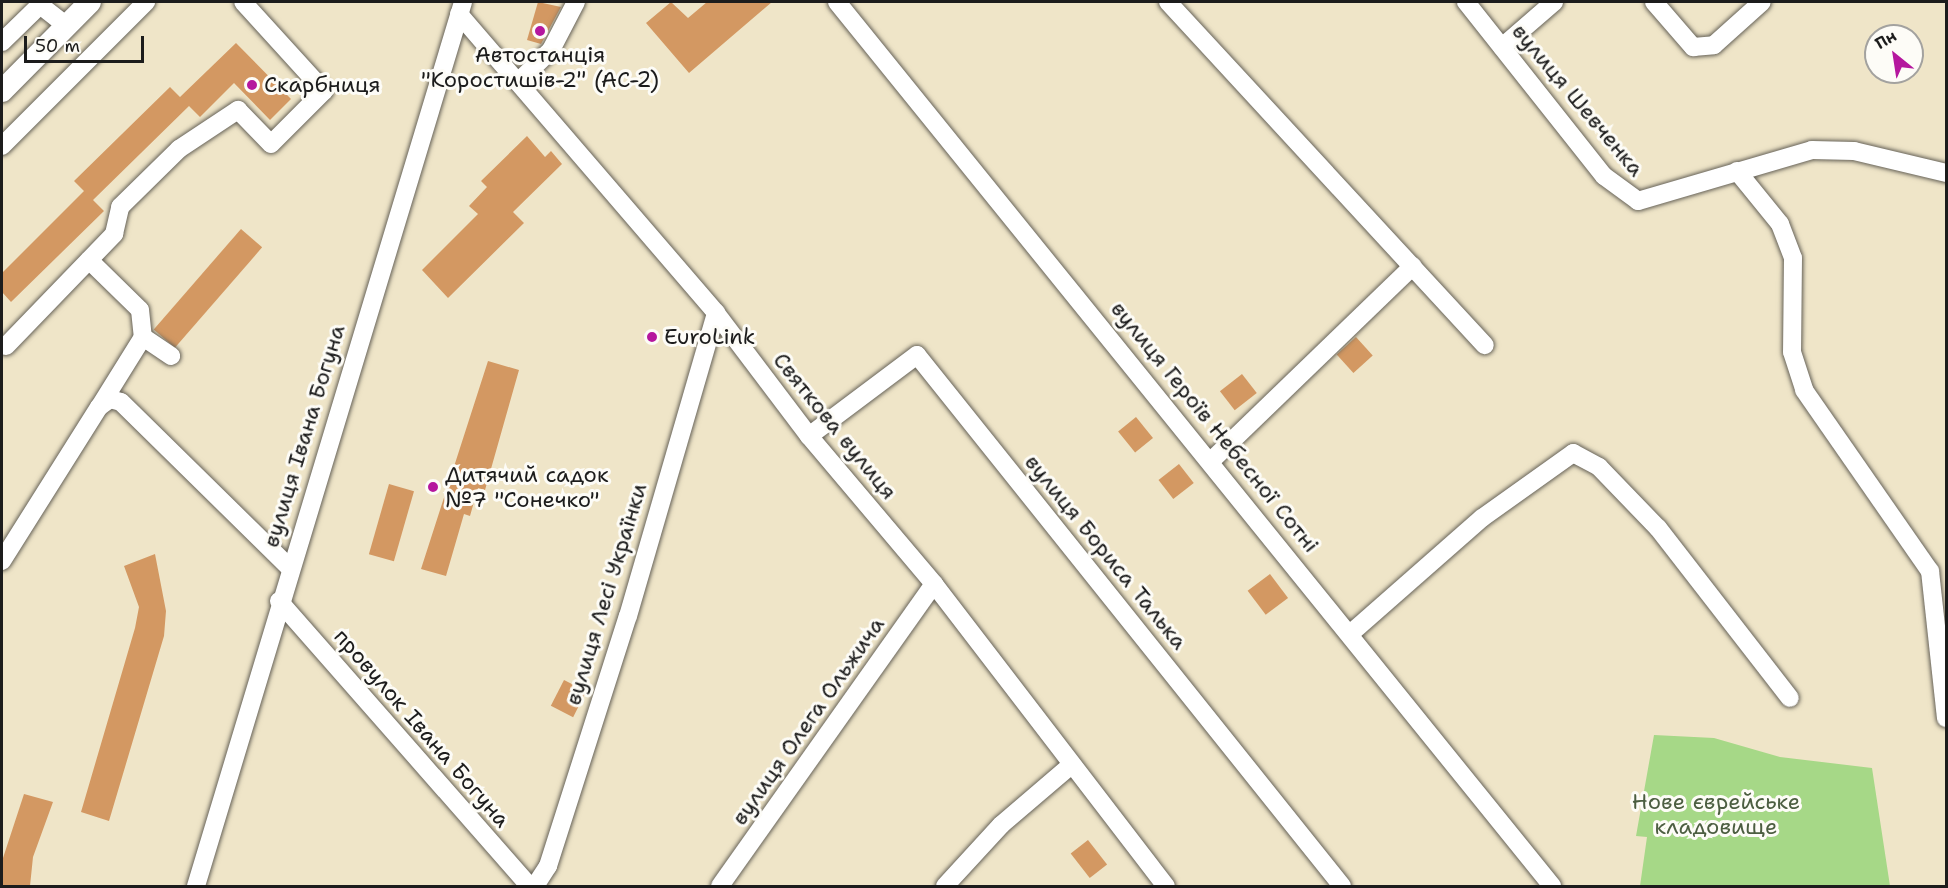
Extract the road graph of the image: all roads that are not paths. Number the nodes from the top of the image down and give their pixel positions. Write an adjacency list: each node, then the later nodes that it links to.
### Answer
1 (90, 2): 13 (main road)
2 (146, 2): 18 (street)
3 (243, 2): 21 (street)
4 (576, 2): 16 (street)
5 (837, 2): 30 (street, вулиця Героїв Небесної Сотні)
6 (1168, 2): 22 (street)
7 (1466, 2): 15 (street, вулиця Шевченка)
8 (1554, 2): 15 (street)
9 (1654, 2): 10 (street)
10 (1762, 2)
11 (41, 3): 13 (street); 14 (street)
12 (461, 8): 16 (street, Святкова вулиця); 32 (street, вулиця Івана Богуна)
13 (66, 25): 17 (main road)
14 (2, 42)
15 (1502, 47): 19 (street, вулиця Шевченка)
16 (518, 82): 23 (street, Святкова вулиця)
17 (2, 91)
18 (2, 146)
19 (1737, 171): 20 (street, вулиця Шевченка); 36 (street)
20 (1947, 173)
21 (89, 260): 24 (street); 26 (street)
22 (1413, 266): 25 (street); 30 (street)
23 (716, 313): 29 (street, Святкова вулиця); 42 (street, вулиця Лесі Українки)
24 (143, 336): 27 (street); 28 (street)
25 (1485, 345)
26 (6, 346)
27 (171, 356)
28 (99, 408): 31 (street); 32 (street)
29 (809, 436): 33 (street, Святкова вулиця); 46 (street, вулиця Бориса Талька)
30 (1212, 460): 35 (street, вулиця Героїв Небесної Сотні)
31 (2, 561)
32 (290, 567): 34 (street, вулиця Івана Богуна)
33 (934, 584): 39 (street, Святкова вулиця); 43 (street, вулиця Олега Ольжича)
34 (279, 601): 40 (street, вулиця Івана Богуна); 41 (street, провулок Івана Богуна)
35 (1351, 633): 37 (street); 47 (street, вулиця Героїв Небесної Сотні)
36 (1943, 640): 38 (street)
37 (1790, 698)
38 (1947, 718)
39 (1070, 766): 44 (street); 45 (street, Святкова вулиця)
40 (196, 886)
41 (529, 886)
42 (535, 886)
43 (720, 886)
44 (945, 886)
45 (1166, 886)
46 (1342, 886)
47 (1552, 886)

